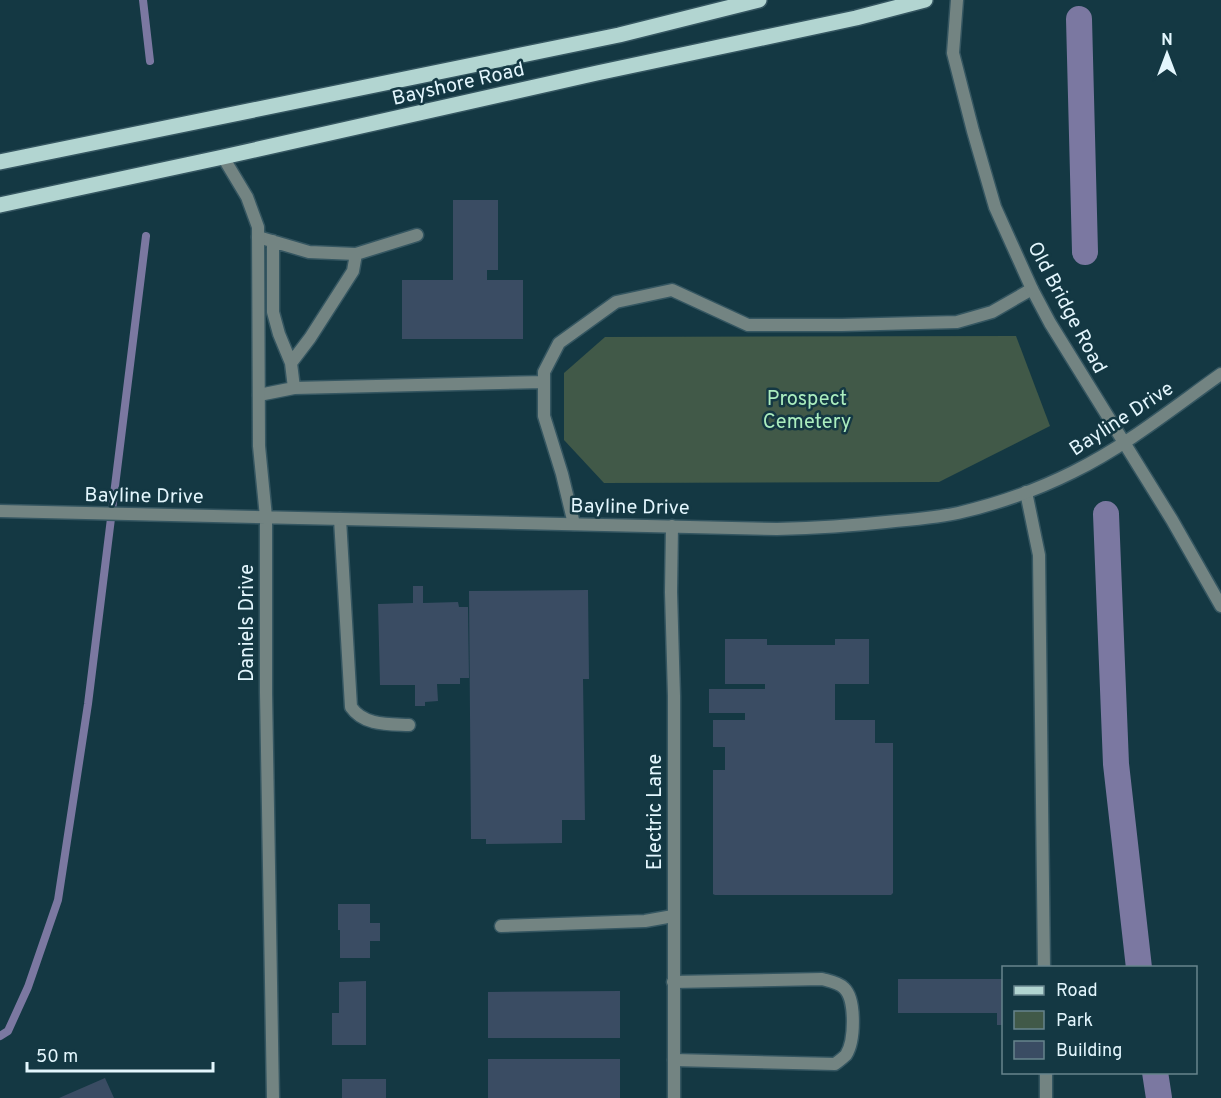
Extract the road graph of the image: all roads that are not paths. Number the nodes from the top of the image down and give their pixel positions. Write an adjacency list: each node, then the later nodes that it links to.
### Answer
1 (759, 0): 4 (main road, Bayshore Road)
2 (925, 0): 5 (main road, Bayshore Road)
3 (957, 0): 13 (street, Old Bridge Road)
4 (28, 156): 6 (main road, Bayshore Road); 7 (main road)
5 (223, 157): 8 (main road, Bayshore Road); 10 (street, Daniels Drive)
6 (0, 162)
7 (0, 174)
8 (0, 205)
9 (417, 235): 12 (street)
10 (258, 237): 11 (street); 18 (street, Daniels Drive)
11 (273, 241): 12 (street); 14 (street)
12 (356, 254): 14 (street)
13 (1032, 289): 16 (street); 19 (street, Old Bridge Road)
14 (291, 363): 17 (street)
15 (1221, 374): 19 (street, Bayline Drive)
16 (544, 382): 17 (street); 24 (street)
17 (294, 388): 18 (street)
18 (259, 395): 22 (street, Daniels Drive)
19 (1125, 443): 20 (street, Bayline Drive); 26 (street, Old Bridge Road)
20 (1026, 492): 25 (street, Bayline Drive); 30 (street)
21 (0, 511): 22 (street, Bayline Drive)
22 (266, 518): 23 (street, Bayline Drive); 34 (street, Daniels Drive)
23 (340, 519): 24 (street, Bayline Drive); 27 (street)
24 (574, 524): 25 (street, Bayline Drive)
25 (672, 526): 28 (street, Electric Lane)
26 (1221, 606)
27 (409, 725)
28 (673, 916): 29 (street); 31 (street, Electric Lane)
29 (501, 926)
30 (1044, 966)
31 (673, 982): 32 (street, Electric Lane); 32 (street)
32 (674, 1060): 35 (street, Electric Lane)
33 (1046, 1074): 36 (street)
34 (273, 1098)
35 (674, 1098)
36 (1046, 1098)

